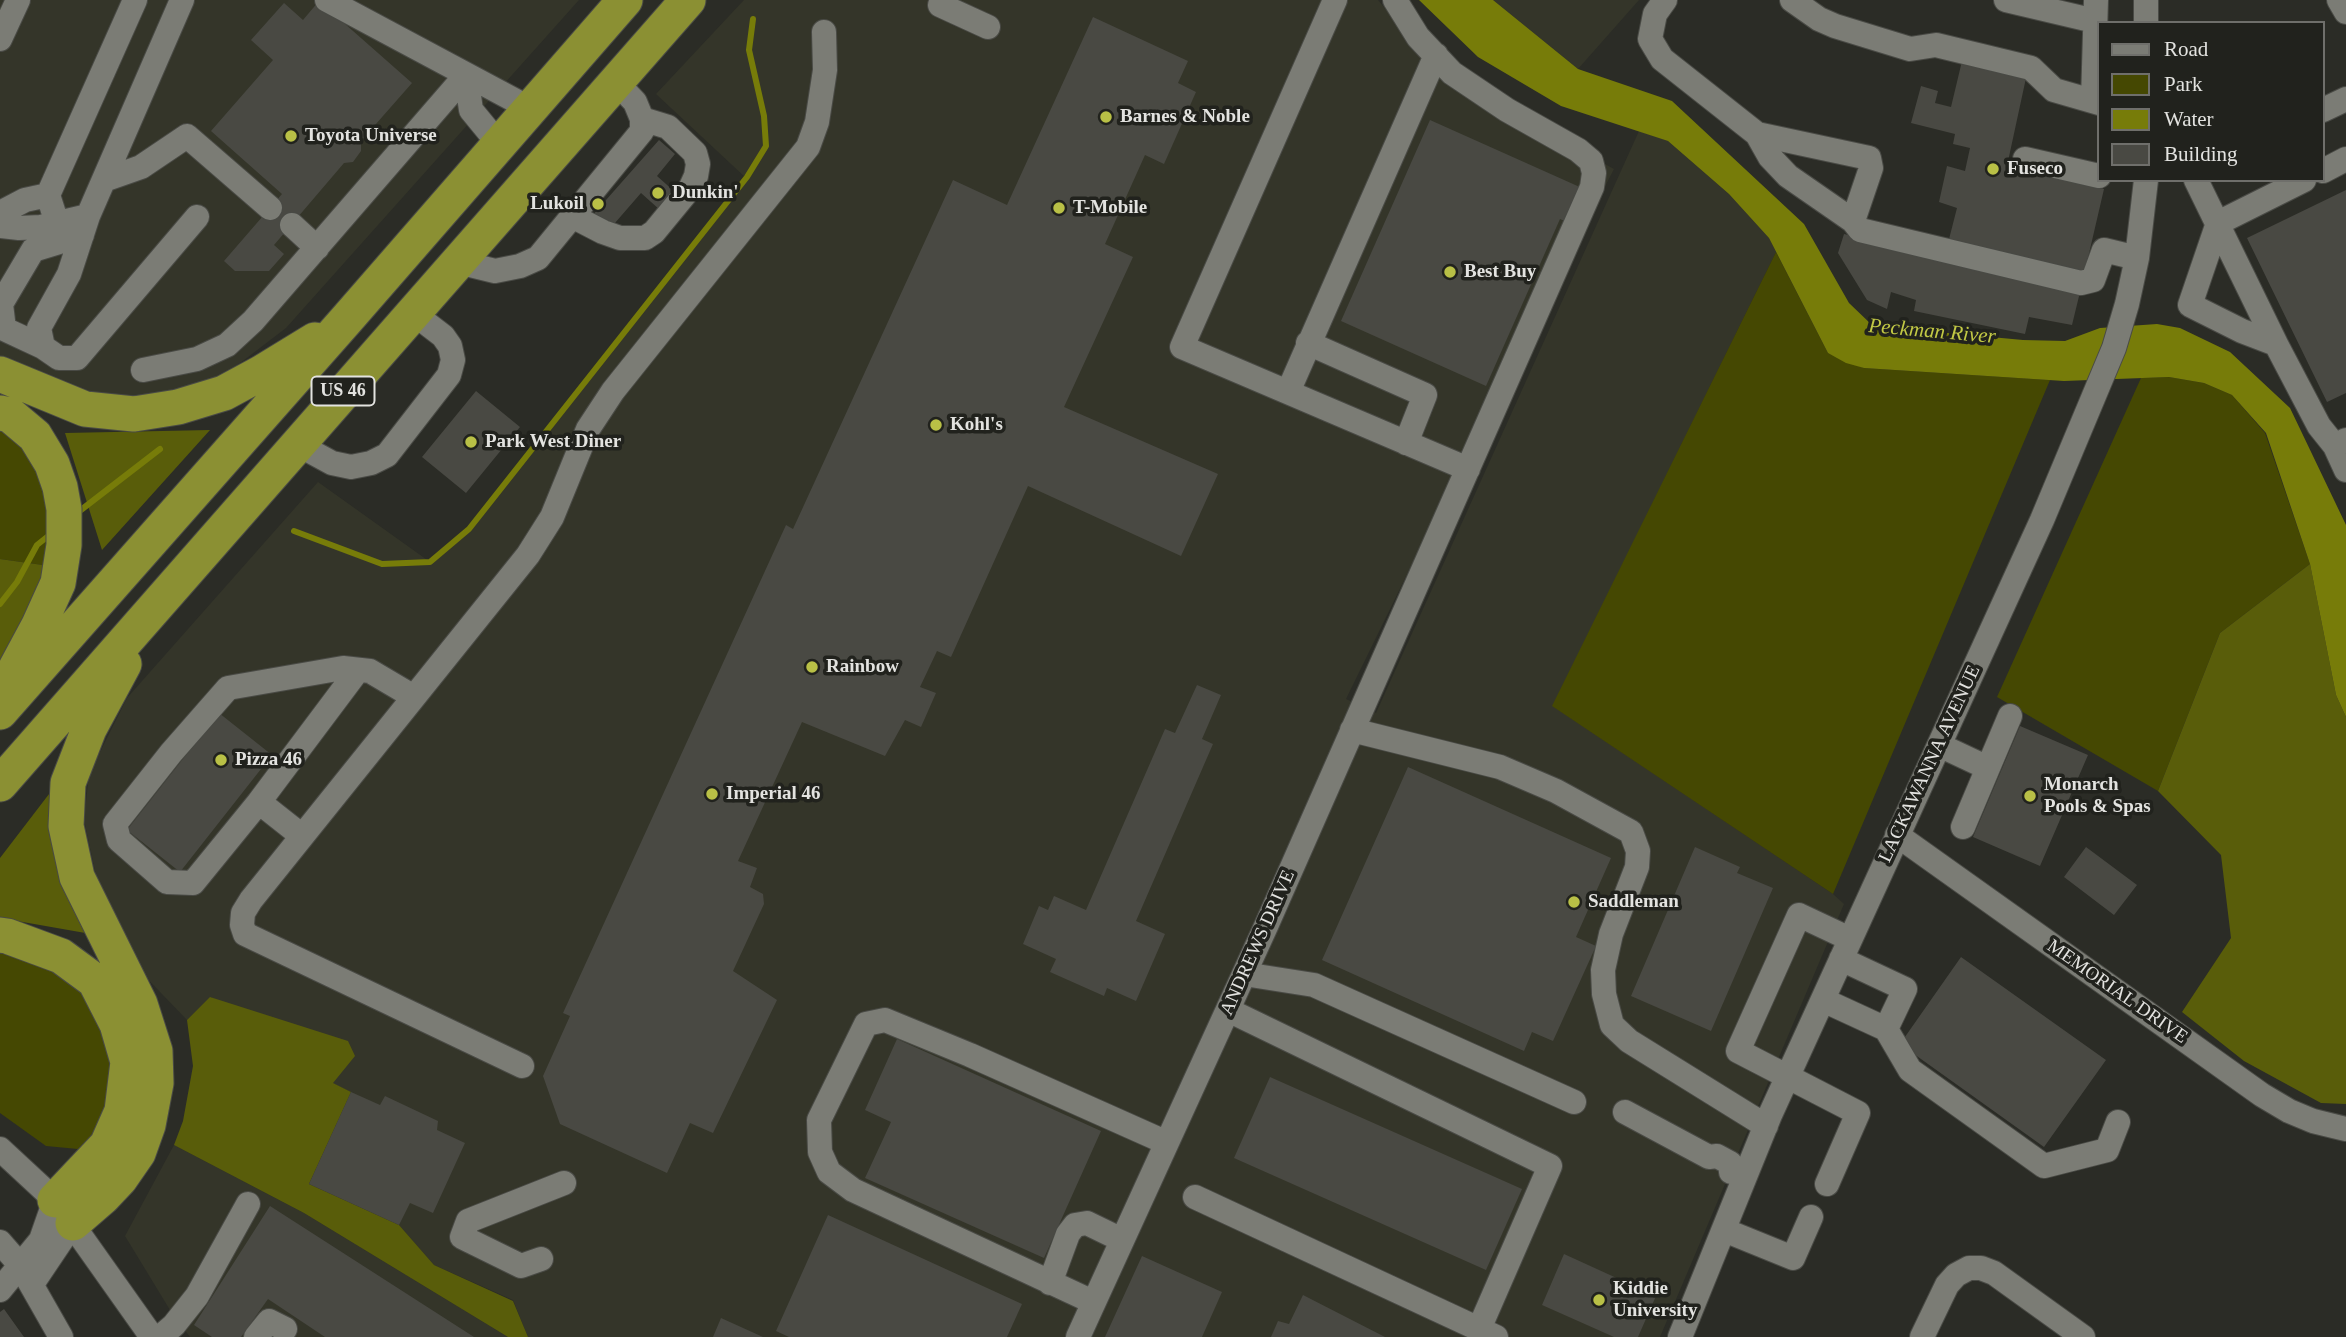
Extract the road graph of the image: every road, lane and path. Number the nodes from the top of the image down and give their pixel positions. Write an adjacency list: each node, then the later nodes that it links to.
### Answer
1 (18, 0): 20 (street)
2 (135, 0): 39 (street)
3 (182, 0): 35 (street)
4 (327, 0): 22 (street)
5 (625, 0): 26 (highway, US 46)
6 (688, 0): 23 (highway, US 46)
7 (1335, 0): 60 (street)
8 (1395, 0): 21 (street)
9 (1665, 0): 29 (street)
10 (1793, 0): 25 (street)
11 (2006, 0): 15 (street)
12 (2146, 0): 17 (street)
13 (2339, 0): 16 (street)
14 (937, 2): 18 (street)
15 (2096, 11): 25 (street)
16 (2346, 12)
17 (2146, 21)
18 (988, 27)
19 (824, 32): 69 (street)
20 (0, 39)
21 (1436, 55): 55 (street); 65 (street, ANDREWS DRIVE)
22 (466, 75): 26 (street); 30 (street); 50 (street)
23 (616, 82): 28 (street); 52 (highway, US 46)
24 (2346, 99): 27 (street)
25 (2096, 102)
26 (531, 109): 30 (highway, US 46)
27 (2325, 109)
28 (642, 119): 42 (street); 42 (street)
29 (1757, 134): 44 (street); 44 (street)
30 (499, 144): 54 (highway, US 46)
31 (2025, 159): 34 (street)
32 (2346, 159): 33 (street)
33 (2325, 170)
34 (2098, 176)
35 (104, 180): 40 (street); 49 (street)
36 (2143, 182): 51 (street, LACKAWANNA AVENUE)
37 (2197, 182): 46 (street)
38 (2300, 182): 46 (street)
39 (48, 195): 41 (street); 45 (street)
40 (270, 208)
41 (0, 213)
42 (572, 216): 52 (street)
43 (197, 217): 57 (street)
44 (1853, 221): 51 (street)
45 (57, 223): 48 (street); 49 (street)
46 (2218, 223): 56 (street); 56 (street)
47 (292, 225): 50 (street)
48 (0, 226)
49 (85, 226): 57 (street); 57 (street)
50 (317, 248): 58 (street)
51 (2137, 258): 74 (street, LACKAWANNA AVENUE)
52 (458, 262): 53 (highway, US 46)
53 (414, 313): 64 (highway, US 46); 64 (street)
54 (347, 319): 59 (highway); 71 (highway, US 46)
55 (1308, 343): 60 (street); 62 (street)
56 (2276, 344): 63 (street)
57 (43, 347)
58 (143, 370)
59 (0, 374)
60 (1288, 393): 62 (street)
61 (3, 413): 70 (highway)
62 (1406, 443): 65 (street)
63 (2340, 443): 66 (street)
64 (297, 444): 67 (highway, US 46)
65 (1468, 469): 73 (street, ANDREWS DRIVE)
66 (2346, 470)
67 (155, 607): 76 (highway, US 46); 101 (highway)
68 (358, 670): 69 (street); 77 (street); 77 (street)
69 (414, 697): 80 (street)
70 (0, 698)
71 (0, 712)
72 (2010, 716): 75 (street)
73 (1352, 730): 83 (street, ANDREWS DRIVE); 92 (street)
74 (1939, 745): 75 (street); 79 (street, LACKAWANNA AVENUE)
75 (1988, 768): 78 (street)
76 (0, 784)
77 (259, 802): 80 (street)
78 (1963, 827)
79 (1898, 835): 82 (street, LACKAWANNA AVENUE); 93 (street, MEMORIAL DRIVE)
80 (302, 836): 87 (street)
81 (0, 935): 101 (highway)
82 (1846, 949): 84 (street, LACKAWANNA AVENUE); 86 (street); 88 (street)
83 (1244, 974): 85 (street, ANDREWS DRIVE); 89 (street)
84 (1822, 1000): 86 (street); 88 (street, LACKAWANNA AVENUE)
85 (1228, 1010): 94 (street, ANDREWS DRIVE); 111 (street)
86 (1886, 1029): 91 (street)
87 (522, 1066)
88 (1787, 1077): 92 (street, LACKAWANNA AVENUE); 98 (street)
89 (1574, 1102)
90 (1625, 1112): 96 (street)
91 (2118, 1122)
92 (1766, 1126): 96 (street, LACKAWANNA AVENUE)
93 (2346, 1129)
94 (1166, 1142): 104 (street, ANDREWS DRIVE); 108 (street)
95 (0, 1149): 101 (street)
96 (1738, 1176): 103 (street, LACKAWANNA AVENUE)
97 (564, 1183): 106 (street)
98 (1827, 1184)
99 (1195, 1197): 111 (street)
100 (248, 1204): 112 (street)
101 (64, 1211): 107 (street); 112 (street)
102 (1811, 1217): 103 (street)
103 (1724, 1230): 116 (street, LACKAWANNA AVENUE)
104 (1122, 1240): 108 (street); 109 (street, ANDREWS DRIVE)
105 (0, 1242): 107 (street)
106 (541, 1259)
107 (12, 1279): 113 (street)
108 (1050, 1283): 109 (street)
109 (1093, 1302): 115 (street, ANDREWS DRIVE)
110 (285, 1329): 114 (street)
111 (1488, 1333)
112 (151, 1336)
113 (61, 1337)
114 (256, 1337)
115 (1078, 1337)
116 (1680, 1337)
117 (1922, 1337): 118 (street)
118 (2083, 1337)

